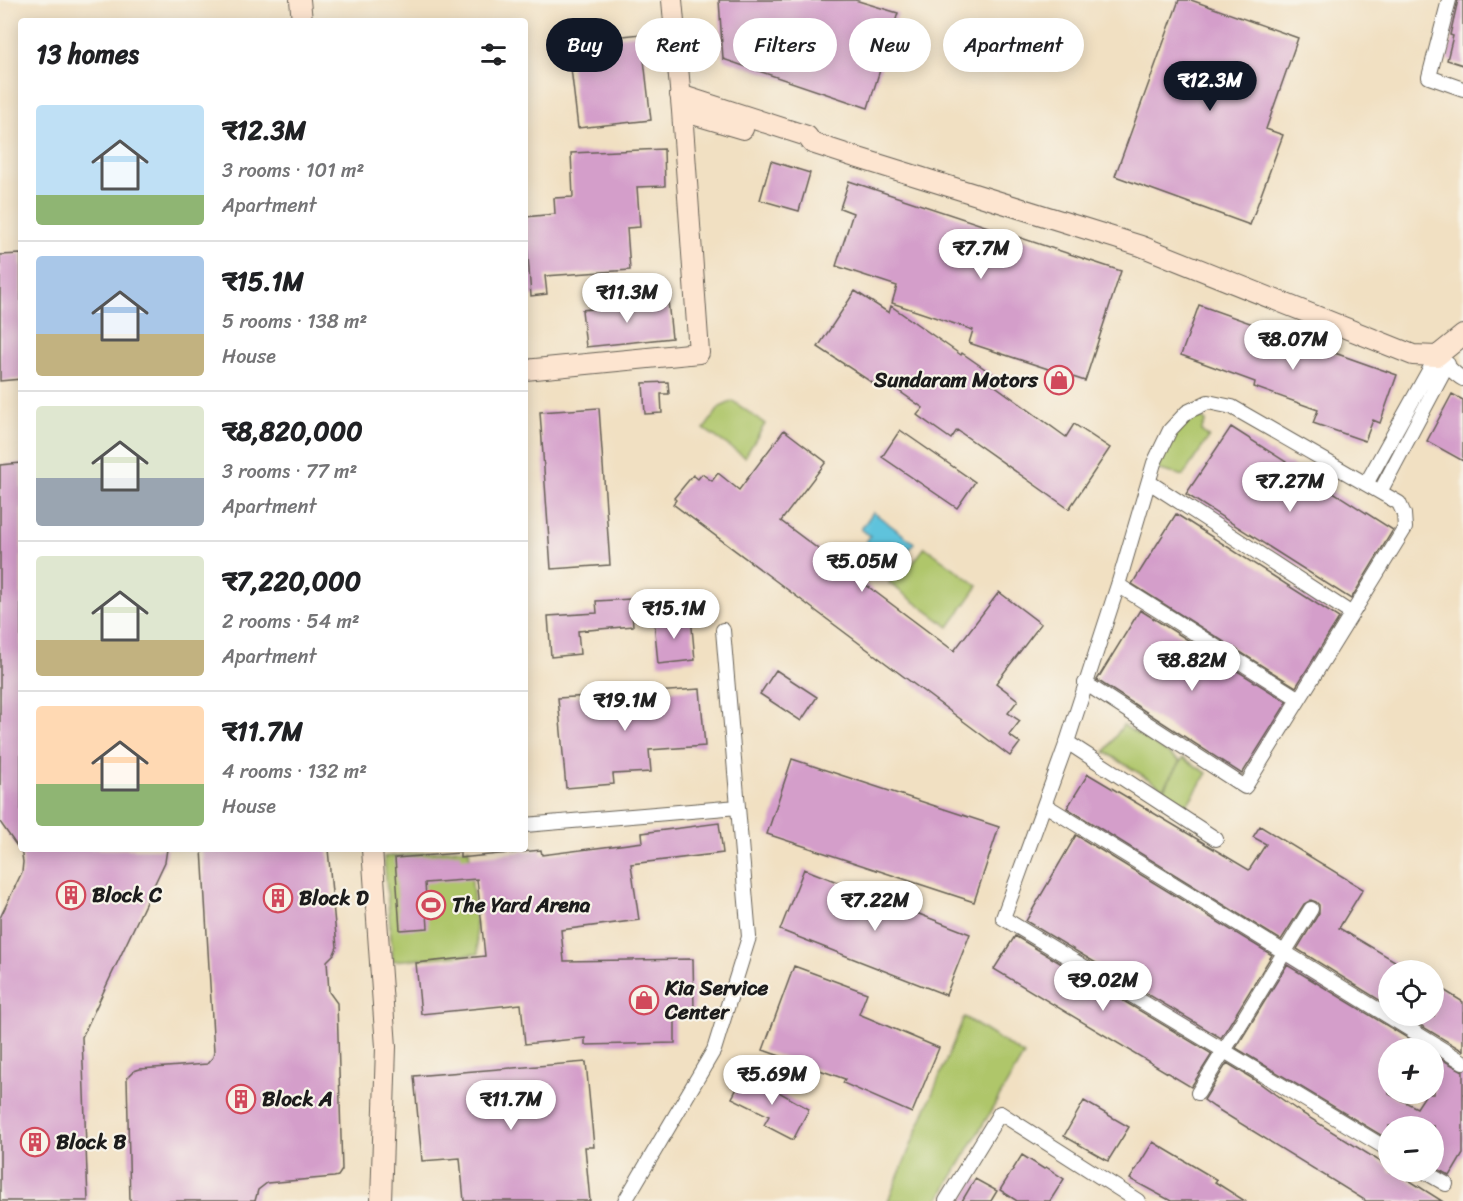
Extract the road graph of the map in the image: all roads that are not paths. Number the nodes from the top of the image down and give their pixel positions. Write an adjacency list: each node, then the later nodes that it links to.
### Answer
1 (300, 0): 4 (street)
2 (672, 0): 6 (street)
3 (1449, 0): 5 (street)
4 (302, 18)
5 (1463, 89)
6 (681, 103): 8 (street); 9 (street)
7 (1463, 335): 8 (street)
8 (1443, 360): 10 (street); 11 (street)
9 (528, 370)
10 (1463, 379)
11 (1398, 440): 13 (street); 14 (street)
12 (1149, 482): 13 (street); 15 (street); 16 (street)
13 (1366, 484): 14 (street)
14 (1380, 492): 16 (street)
15 (1118, 585): 18 (street); 19 (street)
16 (1352, 614): 19 (street)
17 (723, 630): 22 (street)
18 (1085, 683): 19 (street); 20 (street)
19 (1299, 699)
20 (1066, 742): 21 (street); 24 (street)
21 (1045, 805): 27 (street); 28 (street)
22 (738, 807): 23 (street); 35 (street)
23 (528, 825)
24 (1216, 839)
25 (372, 852): 34 (street)
26 (1311, 909): 27 (street)
27 (1284, 952): 28 (street); 29 (street)
28 (1224, 1050): 30 (street); 31 (street)
29 (1463, 1062)
30 (1198, 1093)
31 (1378, 1143)
32 (1442, 1182): 33 (street)
33 (1446, 1184)
34 (381, 1201)
35 (625, 1201)
36 (946, 1201): 37 (street)
37 (1138, 1201)

